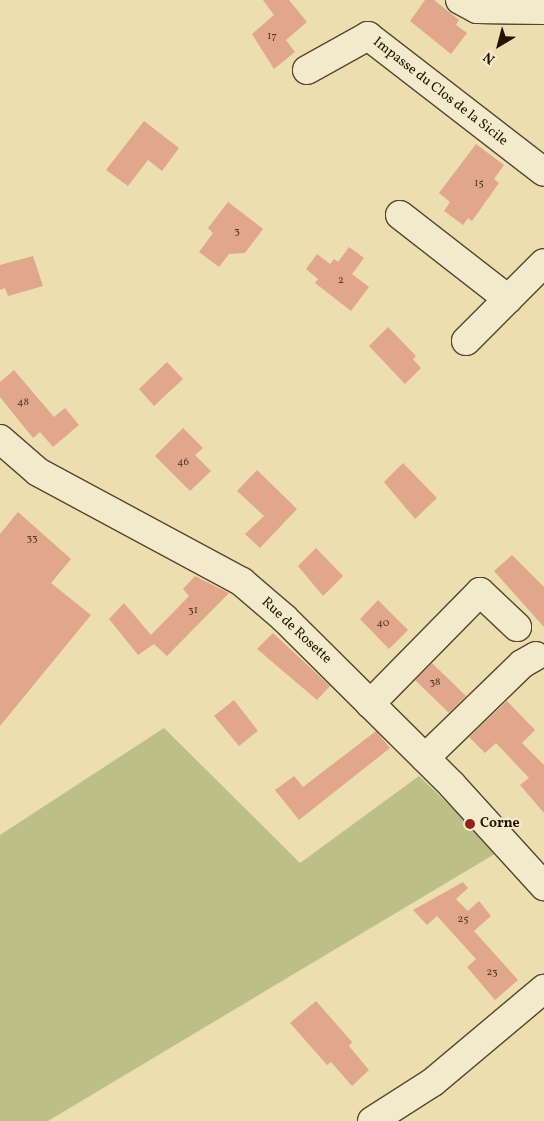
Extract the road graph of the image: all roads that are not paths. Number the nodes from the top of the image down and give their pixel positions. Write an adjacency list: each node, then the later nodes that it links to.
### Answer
1 (460, 0): 2 (street)
2 (544, 10)
3 (307, 70): 4 (street, Impasse du Clos de la Sicile)
4 (544, 172)
5 (400, 215): 7 (street)
6 (544, 263): 7 (street)
7 (508, 299): 8 (street)
8 (466, 341)
9 (0, 438): 12 (street, Rue de Rosette)
10 (517, 627): 12 (street)
11 (536, 656): 13 (street)
12 (370, 704): 13 (street, Rue de Rosette)
13 (425, 758): 14 (street, Rue de Rosette)
14 (544, 886)
15 (544, 989): 16 (street)
16 (372, 1121)

